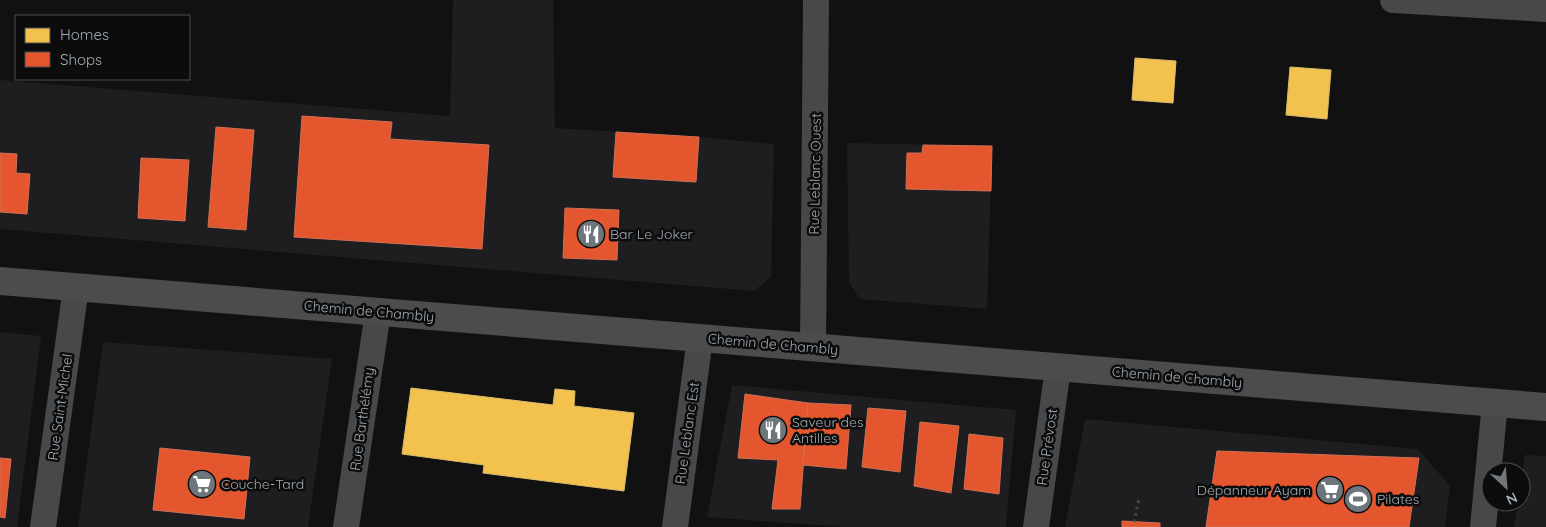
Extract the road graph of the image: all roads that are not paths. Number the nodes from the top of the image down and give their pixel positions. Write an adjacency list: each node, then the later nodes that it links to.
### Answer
1 (816, 0): 8 (street, Rue Leblanc Ouest)
2 (1393, 0): 3 (street)
3 (1546, 9)
4 (0, 281): 5 (main road, Chemin de Chambly)
5 (76, 287): 6 (main road, Chemin de Chambly); 12 (street, Rue Saint-Michel)
6 (378, 312): 7 (main road, Chemin de Chambly); 13 (street, Rue Barthélémy)
7 (700, 338): 8 (main road, Chemin de Chambly); 14 (street, Rue Leblanc Est)
8 (813, 348): 9 (main road, Chemin de Chambly)
9 (1058, 368): 10 (main road, Chemin de Chambly); 15 (street, Rue Prévost)
10 (1495, 403): 11 (main road, Chemin de Chambly); 16 (street)
11 (1546, 407)
12 (43, 527)
13 (346, 527)
14 (675, 527)
15 (1036, 527)
16 (1483, 527)

